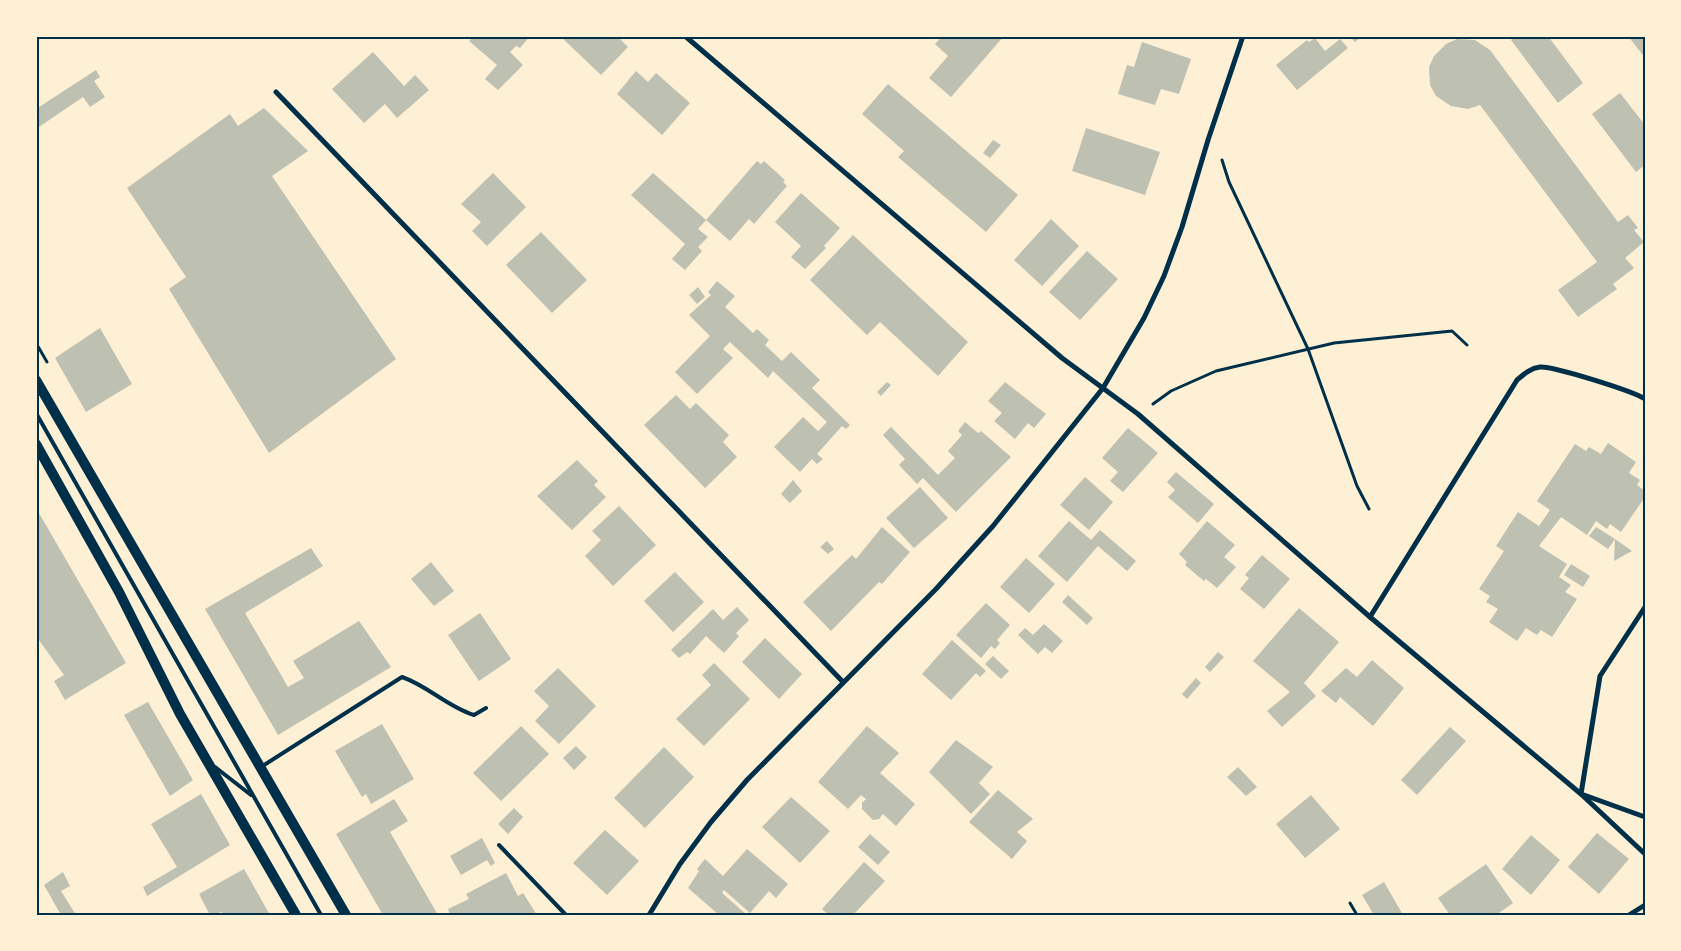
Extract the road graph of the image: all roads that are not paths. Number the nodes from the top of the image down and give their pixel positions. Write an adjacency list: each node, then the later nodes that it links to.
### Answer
1 (685, 36): 5 (street)
2 (1243, 36): 5 (street)
3 (276, 92): 11 (street)
4 (36, 380): 14 (main road)
5 (1103, 388): 10 (street); 11 (street)
6 (1645, 399): 10 (street)
7 (36, 413): 16 (lane)
8 (36, 444): 13 (main road)
9 (1645, 607): 15 (street)
10 (1370, 617): 15 (street)
11 (842, 682): 25 (street)
12 (486, 708): 14 (lane)
13 (207, 761): 16 (lane); 21 (main road)
14 (261, 767): 23 (main road)
15 (1581, 794): 17 (street); 19 (street)
16 (253, 796): 22 (lane)
17 (1645, 817)
18 (499, 845): 24 (lane)
19 (1645, 854)
20 (1645, 905): 26 (street)
21 (296, 915)
22 (321, 915)
23 (346, 915)
24 (566, 915)
25 (649, 915)
26 (1629, 915)

